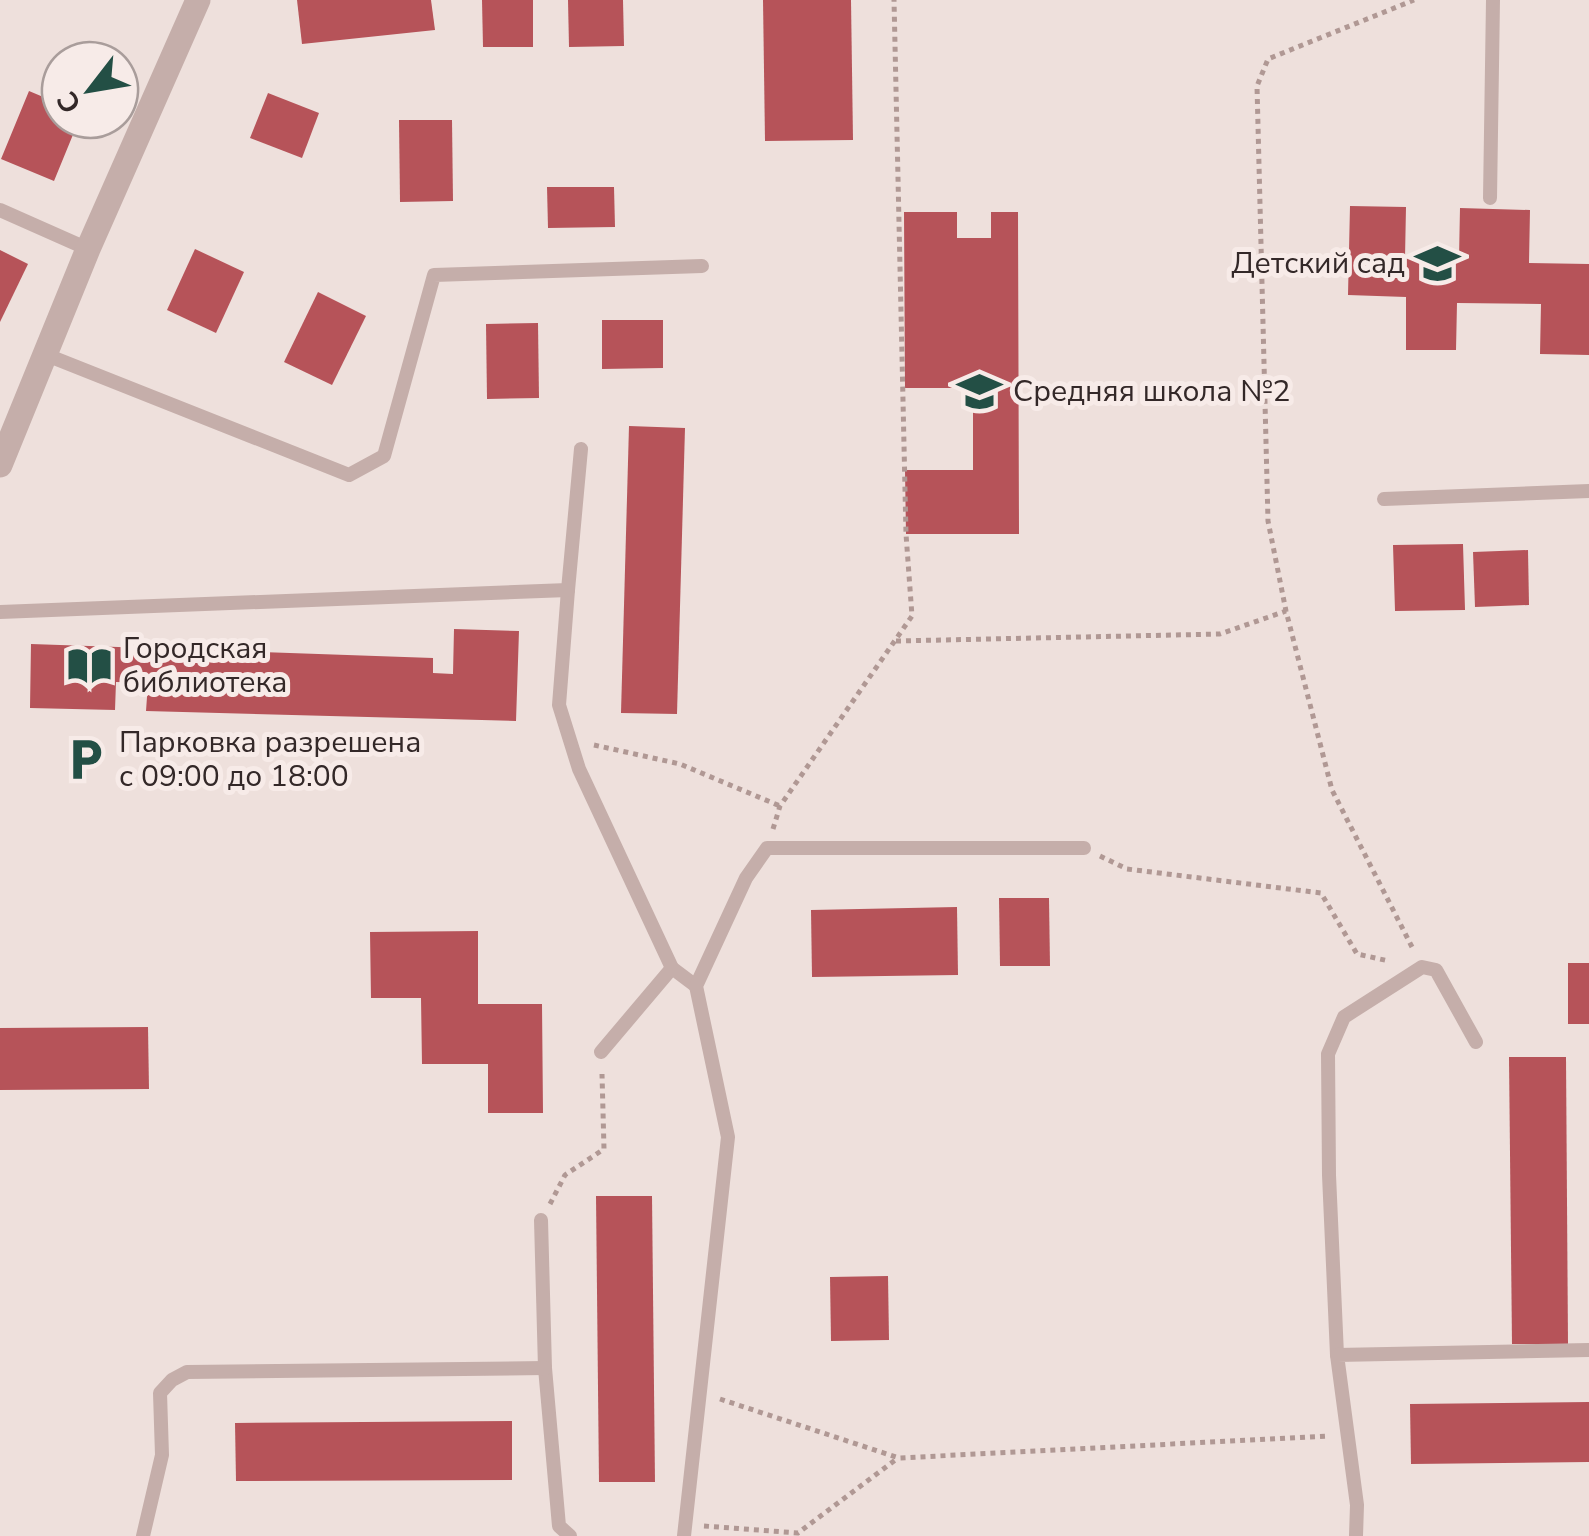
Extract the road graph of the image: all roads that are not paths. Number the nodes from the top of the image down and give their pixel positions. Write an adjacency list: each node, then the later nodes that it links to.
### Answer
1 (198, 0): 5 (street)
2 (1494, 0): 3 (lane)
3 (1490, 198)
4 (0, 210): 5 (lane)
5 (88, 249): 7 (street)
6 (702, 266): 7 (lane)
7 (44, 354): 9 (street)
8 (582, 449): 12 (lane)
9 (0, 465)
10 (1589, 491): 11 (lane)
11 (1384, 499)
12 (568, 590): 13 (lane); 15 (lane)
13 (0, 612)
14 (1084, 848): 16 (lane)
15 (672, 968): 16 (lane); 18 (lane)
16 (696, 986): 23 (lane)
17 (1476, 1042): 21 (lane)
18 (602, 1052)
19 (542, 1220): 22 (lane)
20 (1589, 1350): 21 (lane)
21 (1336, 1355): 26 (lane)
22 (545, 1368): 24 (lane); 25 (lane)
23 (685, 1530)
24 (144, 1536)
25 (570, 1536)
26 (1356, 1536)

